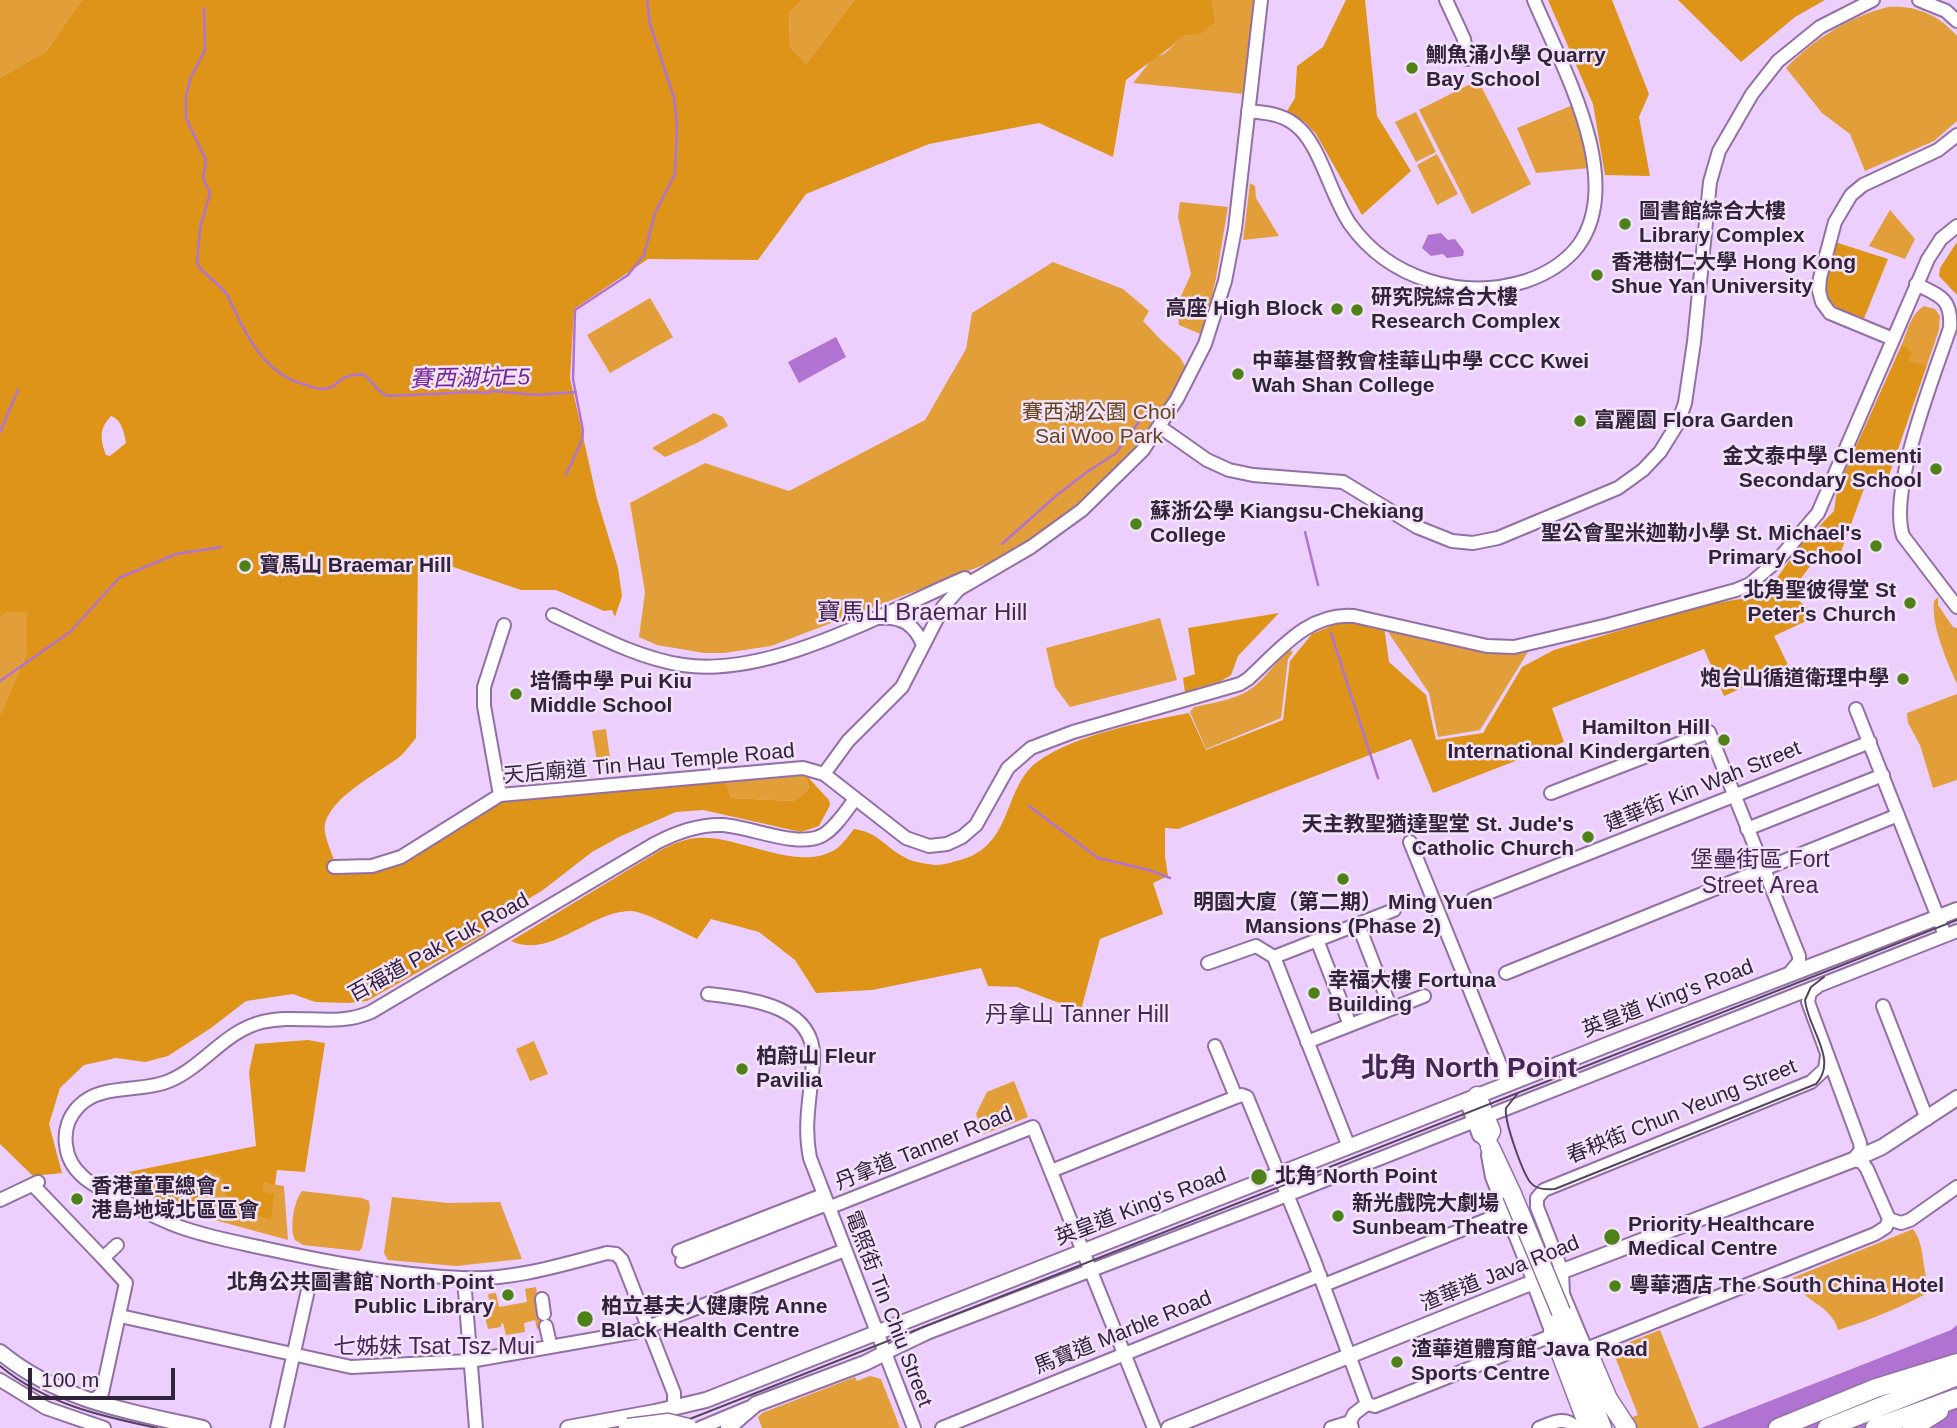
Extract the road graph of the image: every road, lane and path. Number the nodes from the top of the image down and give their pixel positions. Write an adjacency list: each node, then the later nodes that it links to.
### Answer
1 (1261, 0): 8 (street)
2 (1446, 0): 7 (street)
3 (1534, 0): 8 (street)
4 (1873, 0): 13 (street)
5 (1919, 0): 6 (street)
6 (1957, 21)
7 (1467, 59)
8 (1248, 111): 13 (street)
9 (1957, 135): 12 (street)
10 (1957, 226): 11 (street, 天后廟道 Tin Hau Temple Road)
11 (1916, 284): 12 (street, 天后廟道 Tin Hau Temple Road); 17 (street)
12 (1893, 340): 29 (street, 天后廟道 Tin Hau Temple Road)
13 (1160, 427): 14 (street)
14 (1001, 563): 15 (street); 16 (street)
15 (922, 596): 16 (street); 19 (street)
16 (943, 607): 21 (street)
17 (1957, 607)
18 (553, 614): 19 (street)
19 (875, 619): 21 (street)
20 (504, 625): 27 (street)
21 (923, 645): 24 (street)
22 (1856, 709): 23 (street)
23 (1870, 742): 25 (street); 28 (street, 建華街 Kin Wah Street)
24 (824, 774): 27 (street, 天后廟道 Tin Hau Temple Road); 29 (street, 天后廟道 Tin Hau Temple Road)
25 (1883, 775): 30 (street); 31 (street)
26 (1556, 793): 28 (street)
27 (500, 795): 33 (street, 天后廟道 Tin Hau Temple Road)
28 (1734, 795): 31 (street); 36 (street, 建華街 Kin Wah Street)
29 (855, 799): 80 (street, 百福道 Pak Fuk Road)
30 (1898, 815): 34 (street); 39 (street)
31 (1747, 829): 34 (street)
32 (1410, 842): 56 (street)
33 (334, 867)
34 (1760, 869): 35 (street); 45 (street); 46 (street)
35 (1745, 876)
36 (1472, 899)
37 (1394, 910): 40 (street)
38 (1957, 910): 39 (main road, 英皇道 King's Road)
39 (1938, 918): 41 (street); 46 (main road, 英皇道 King's Road)
40 (1357, 924): 42 (street); 51 (street)
41 (1951, 933): 47 (street, 英皇道 King's Road)
42 (1317, 940): 43 (street); 52 (street)
43 (1274, 957): 44 (street); 53 (street)
44 (1208, 964)
45 (1506, 973)
46 (1778, 980): 56 (main road, 英皇道 King's Road)
47 (1824, 983): 55 (street); 60 (street, 英皇道 King's Road)
48 (708, 994): 70 (street, 電照街 Tin Chiu Street)
49 (1424, 996): 51 (street)
50 (1883, 1006): 61 (street)
51 (1391, 1009): 52 (street)
52 (1350, 1025): 53 (street)
53 (1307, 1042): 63 (street)
54 (1214, 1046): 57 (street)
55 (1827, 1056): 64 (street); 79 (street, 春秧街 Chun Yeung Street)
56 (1508, 1084): 58 (main road, 英皇道 King's Road)
57 (1240, 1096): 65 (street); 66 (street)
58 (1472, 1098): 60 (highway); 63 (main road, 英皇道 King's Road)
59 (1957, 1098): 61 (main road, 渣華道 Java Road)
60 (1480, 1119): 62 (highway); 68 (street, 英皇道 King's Road)
61 (1927, 1119): 64 (main road, 渣華道 Java Road)
62 (1488, 1143): 71 (street); 100 (highway, bridge)
63 (1349, 1147): 66 (main road, 英皇道 King's Road)
64 (1853, 1160): 72 (street); 79 (main road, 渣華道 Java Road)
65 (1051, 1171): 70 (street, 丹拿道 Tanner Road); 75 (street)
66 (1279, 1175): 68 (street); 75 (main road, 英皇道 King's Road)
67 (1957, 1187): 72 (street)
68 (1288, 1195): 78 (street, 英皇道 King's Road); 81 (street)
69 (1, 1196): 77 (street)
70 (826, 1202): 74 (street, 電照街 Tin Chiu Street); 76 (street, 丹拿道 Tanner Road)
71 (1506, 1212): 81 (street, 馬寶道 Marble Road); 83 (street)
72 (1889, 1219): 90 (street)
73 (117, 1245): 77 (street)
74 (845, 1250): 87 (street); 88 (street, 電照街 Tin Chiu Street)
75 (1084, 1252): 78 (street); 88 (main road, 英皇道 King's Road)
76 (680, 1256)
77 (103, 1258): 85 (street)
78 (1092, 1270): 91 (street, 英皇道 King's Road); 92 (street)
79 (1562, 1271): 83 (main road, 渣華道 Java Road); 90 (street)
80 (464, 1279): 87 (street, 百福道 Pak Fuk Road); 96 (street)
81 (1322, 1280): 92 (street, 馬寶道 Marble Road); 94 (street)
82 (310, 1281): 93 (street)
83 (1534, 1282): 89 (main road); 94 (main road, 渣華道 Java Road)
84 (541, 1299): 86 (street)
85 (120, 1316): 93 (street); 101 (street)
86 (546, 1326)
87 (649, 1326): 96 (street); 105 (street)
88 (877, 1333): 91 (street, 電照街 Tin Chiu Street); 105 (main road, 英皇道 King's Road)
89 (1553, 1333): 103 (street); 107 (highway)
90 (1586, 1349): 100 (highway)
91 (884, 1353): 104 (main road, 英皇道 King's Road); 118 (street, 電照街 Tin Chiu Street)
92 (1124, 1353): 119 (street, 馬寶道 Marble Road); 120 (street)
93 (294, 1354): 96 (street); 110 (street)
94 (1350, 1356): 103 (street); 121 (main road, 渣華道 Java Road)
95 (4, 1357): 101 (main road)
96 (470, 1361): 111 (street)
97 (1957, 1363): 126 (highway)
98 (1957, 1376): 127 (highway)
99 (0, 1380): 108 (street)
100 (1596, 1385): 107 (highway); 124 (highway); 125 (highway)
101 (84, 1399): 109 (main road)
102 (1957, 1399): 128 (highway); 129 (highway)
103 (1367, 1404): 106 (street)
104 (756, 1405): 116 (street, 英皇道 King's Road); 117 (main road)
105 (674, 1408): 112 (main road, 英皇道 King's Road); 114 (main road)
106 (1351, 1425): 122 (street)
107 (1589, 1427): 123 (street)
108 (104, 1428)
109 (203, 1428)
110 (277, 1428)
111 (476, 1428)
112 (568, 1428)
113 (628, 1428): 115 (highway, bridge)
114 (670, 1428)
115 (688, 1428)
116 (700, 1428)
117 (728, 1428)
118 (914, 1428)
119 (942, 1428)
120 (1154, 1428)
121 (1169, 1428)
122 (1331, 1428)
123 (1538, 1428)
124 (1615, 1428)
125 (1627, 1428)
126 (1778, 1428)
127 (1827, 1428)
128 (1875, 1428)
129 (1912, 1428)

